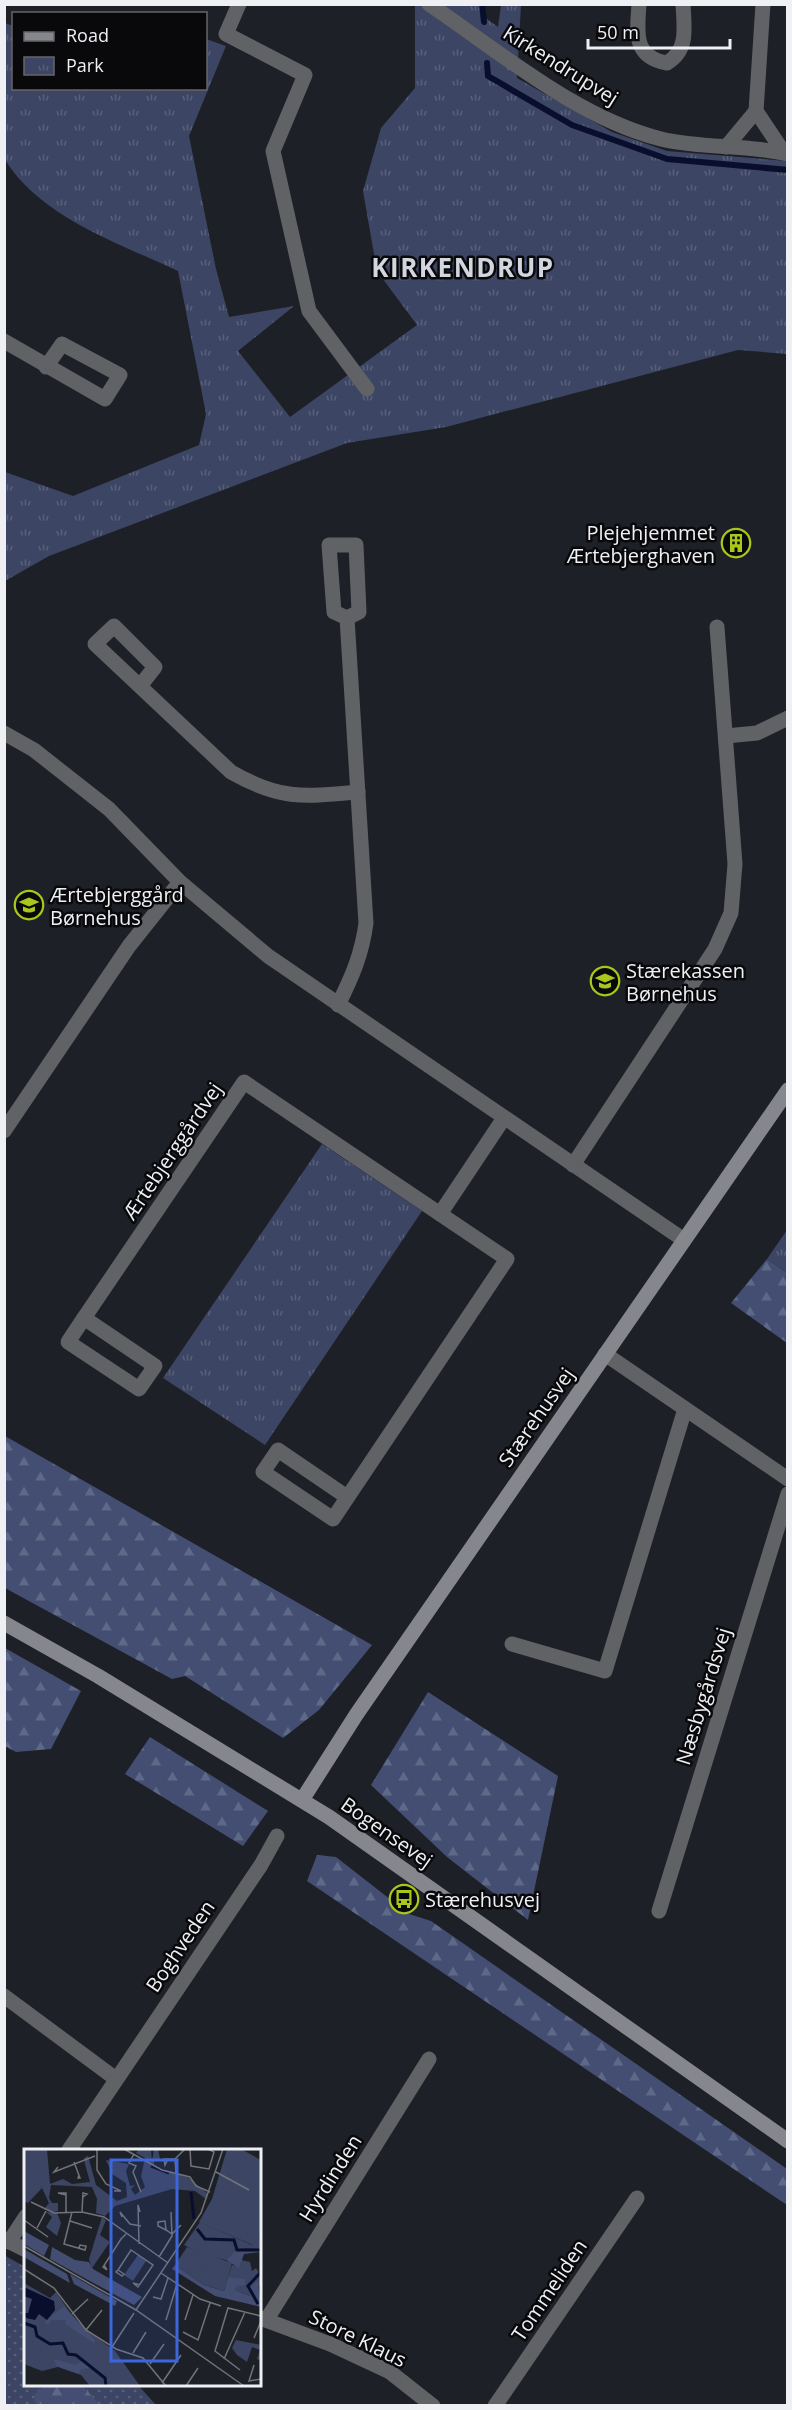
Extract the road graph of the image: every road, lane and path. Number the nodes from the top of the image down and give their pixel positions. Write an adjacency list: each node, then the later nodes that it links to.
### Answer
1 (239, 4): 11 (street)
2 (429, 4): 7 (street, Kirkendrupvej)
3 (639, 4): 4 (street)
4 (683, 4)
5 (763, 4): 6 (street)
6 (756, 111): 7 (street); 8 (street)
7 (726, 147): 8 (street, Kirkendrupvej)
8 (786, 154)
9 (4, 341): 10 (street)
10 (46, 367): 10 (street)
11 (367, 389)
12 (347, 618): 12 (street); 18 (street)
13 (717, 627): 17 (street)
14 (140, 686): 18 (street)
15 (788, 718): 17 (street)
16 (4, 733): 19 (street)
17 (726, 736): 24 (street)
18 (358, 792): 20 (street)
19 (180, 882): 20 (street); 23 (street)
20 (338, 1005): 22 (street)
21 (788, 1090): 26 (main road, Stærehusvej)
22 (504, 1118): 24 (street); 25 (street)
23 (4, 1131)
24 (573, 1165): 26 (street)
25 (440, 1214): 27 (street, Ærtebjerggårdvej); 32 (street, Ærtebjerggårdvej)
26 (684, 1240): 28 (main road, Stærehusvej)
27 (84, 1318): 27 (street, Ærtebjerggårdvej)
28 (605, 1354): 29 (street); 35 (main road, Stærehusvej)
29 (685, 1409): 30 (street); 34 (street)
30 (788, 1479)
31 (788, 1494): 37 (street, Næsbygårdsvej)
32 (347, 1497): 32 (street, Ærtebjerggårdvej)
33 (4, 1623): 35 (main road, Bogensevej)
34 (512, 1644)
35 (302, 1800): 41 (main road, Bogensevej)
36 (278, 1836): 40 (street, Boghveden)
37 (659, 1911)
38 (4, 1996): 40 (street)
39 (429, 2060): 47 (street, Hyrdinden)
40 (116, 2079): 42 (street, Boghveden)
41 (788, 2141)
42 (70, 2149)
43 (637, 2198): 49 (street, Tommeliden)
44 (24, 2219): 45 (street)
45 (7, 2240): 46 (street)
46 (24, 2249)
47 (263, 2318): 48 (street, Store Klaus)
48 (433, 2406)
49 (495, 2406)

